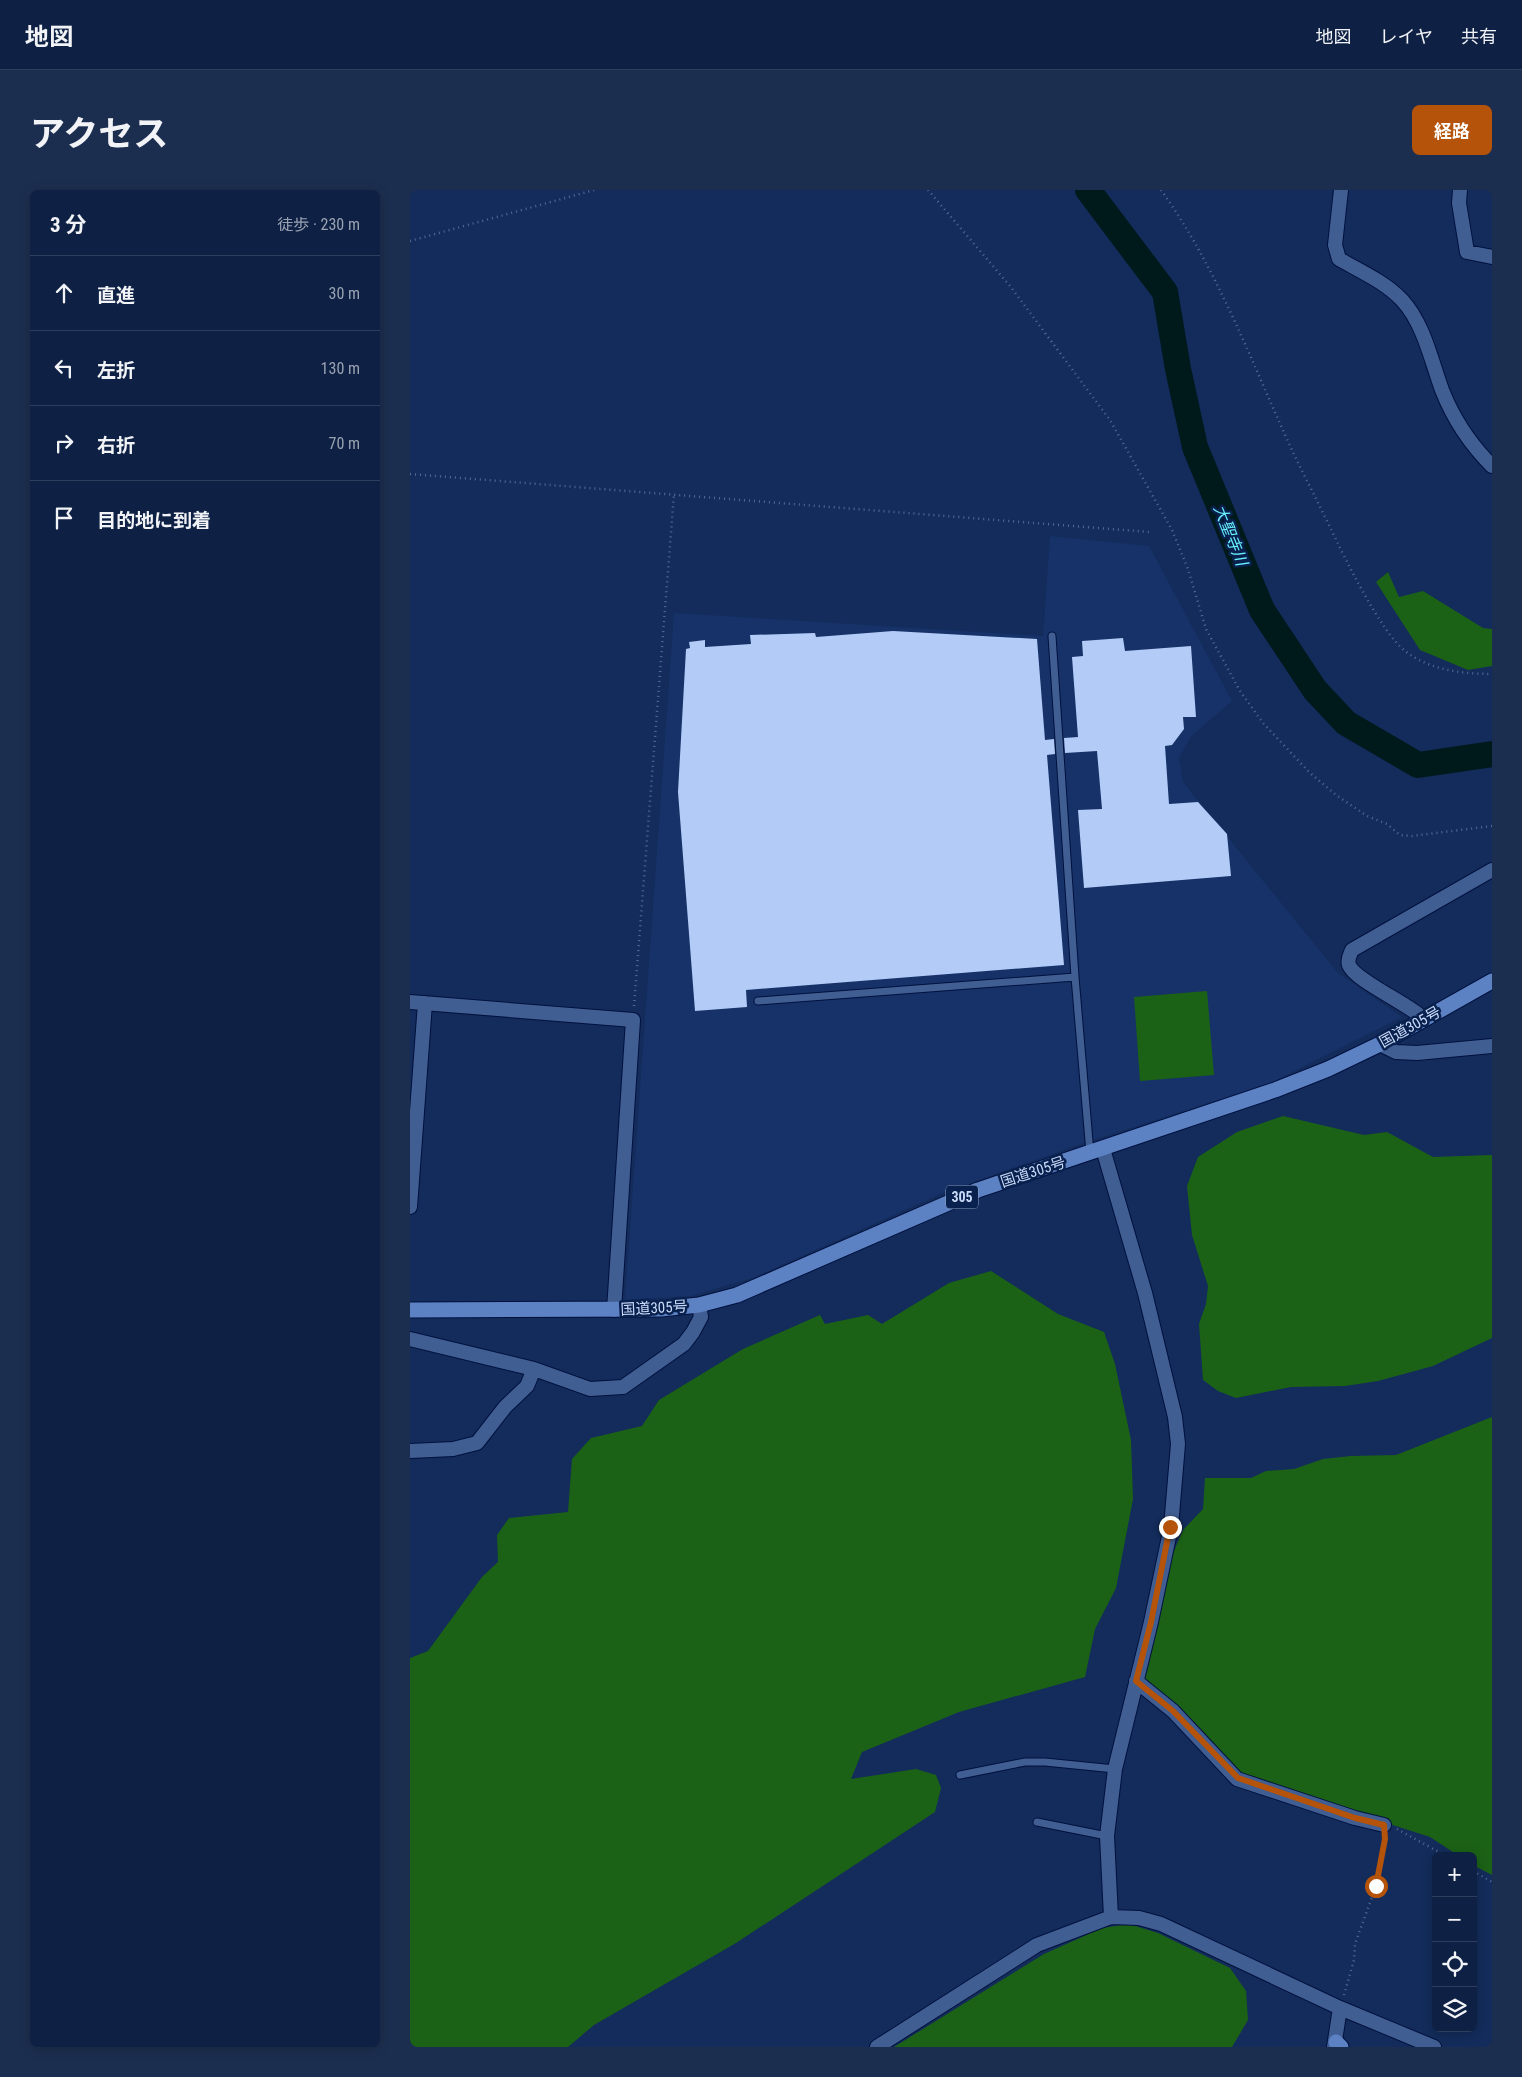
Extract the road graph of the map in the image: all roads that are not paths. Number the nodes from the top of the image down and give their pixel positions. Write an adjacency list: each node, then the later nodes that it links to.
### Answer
1 (1342, 190): 4 (street)
2 (1460, 190): 3 (street)
3 (1492, 257)
4 (1492, 466)
5 (1052, 636): 7 (lane)
6 (1492, 870): 12 (street)
7 (1075, 977): 9 (lane); 15 (lane)
8 (1492, 981): 12 (highway, 国道305号 / 305)
9 (758, 1001)
10 (410, 1002): 11 (street)
11 (425, 1003): 16 (street); 19 (street)
12 (1424, 1020): 13 (highway, 国道305号 / 305)
13 (1380, 1044): 14 (street); 15 (highway, 国道305号 / 305)
14 (1492, 1046)
15 (1097, 1151): 17 (highway, 国道305号 / 305); 23 (street)
16 (410, 1207)
17 (699, 1305): 19 (highway, 国道305号 / 305); 21 (street)
18 (410, 1310): 19 (highway, 国道305号 / 305)
19 (614, 1310)
20 (410, 1339): 21 (street)
21 (534, 1369): 22 (street)
22 (410, 1451)
23 (1136, 1681): 24 (street); 27 (street)
24 (1115, 1768): 25 (lane); 28 (street)
25 (960, 1775)
26 (1037, 1822): 28 (lane)
27 (1384, 1825)
28 (1107, 1836): 29 (street)
29 (1111, 1917): 30 (street); 32 (street)
30 (1340, 2008): 31 (street); 33 (street)
31 (1337, 2045)
32 (877, 2047)
33 (1434, 2047)

